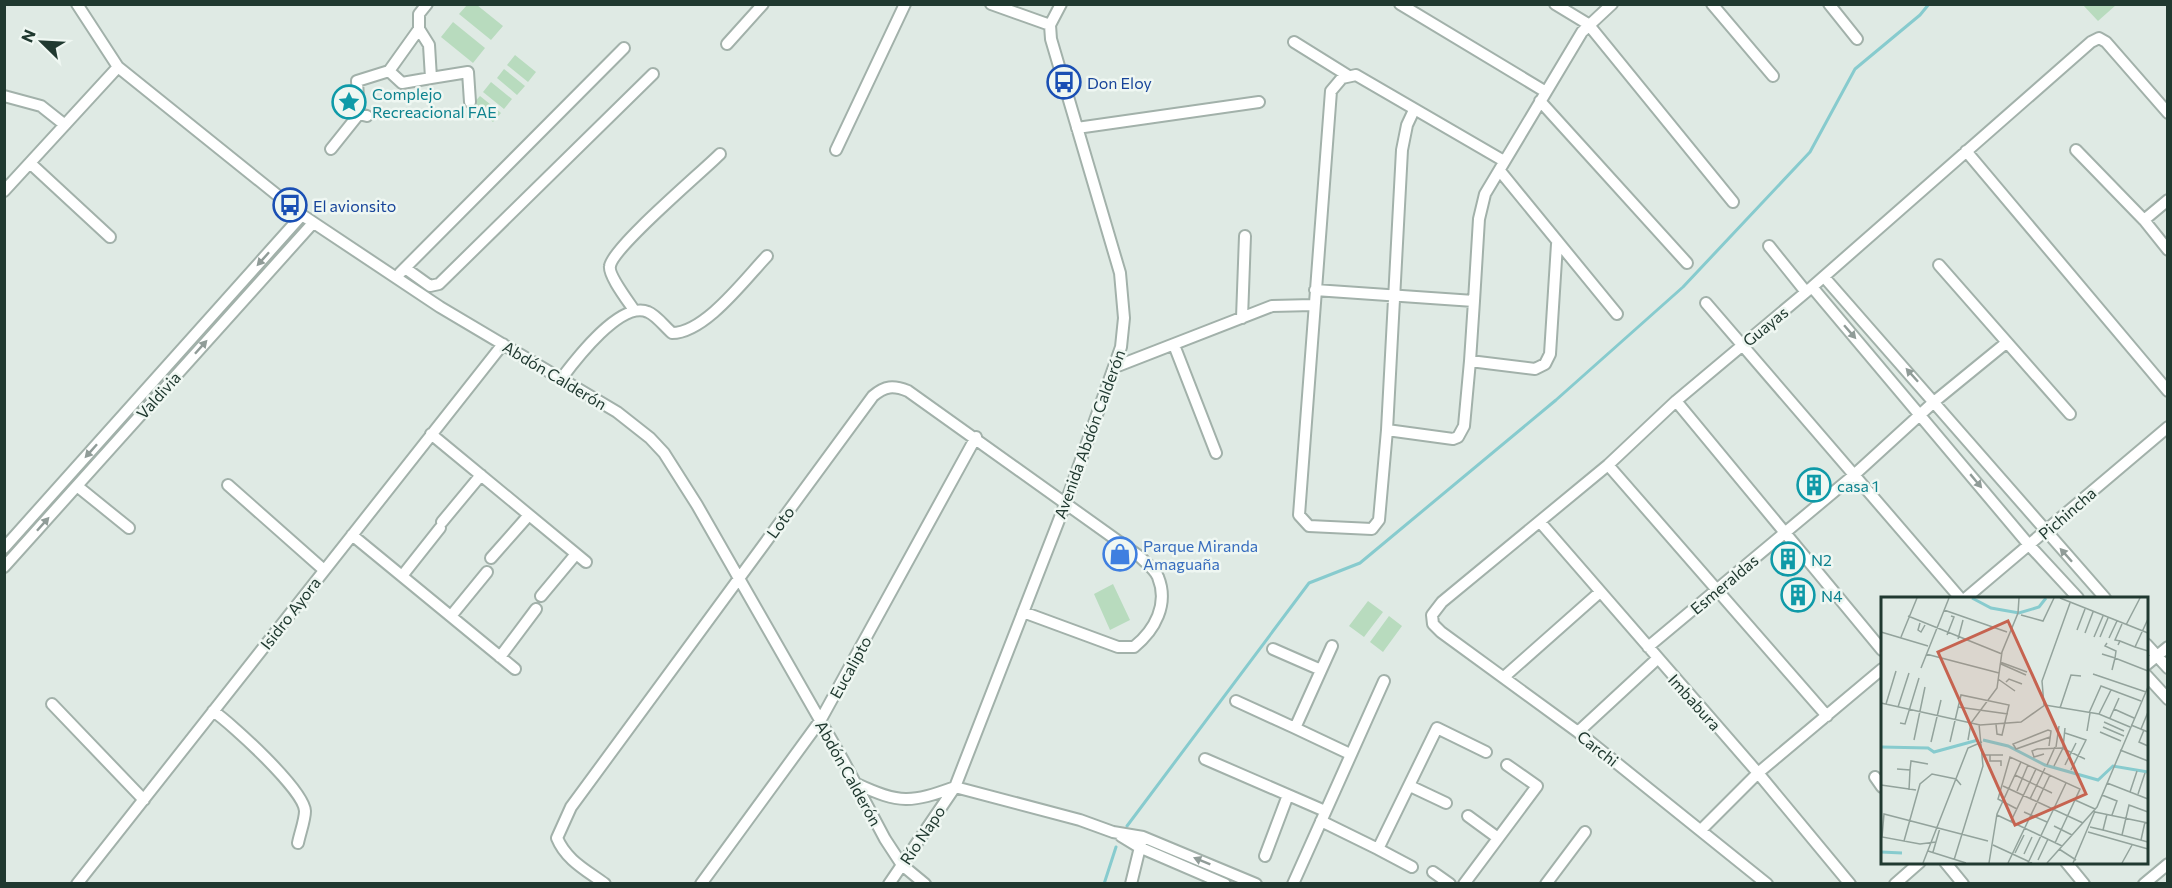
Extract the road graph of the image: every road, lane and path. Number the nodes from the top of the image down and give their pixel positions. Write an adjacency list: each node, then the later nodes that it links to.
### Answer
1 (77, 4): 19 (street, Abdón Calderón)
2 (427, 4): 14 (street)
3 (763, 4): 17 (street)
4 (905, 4): 34 (street)
5 (991, 4): 13 (street)
6 (1061, 4): 13 (street)
7 (1400, 4): 26 (street)
8 (1555, 4): 12 (street)
9 (1712, 4): 23 (street)
10 (1829, 4): 15 (street)
11 (1607, 6): 12 (street)
12 (1588, 24): 26 (street); 42 (street)
13 (1050, 25): 32 (street, Avenida Abdón Calderón)
14 (419, 29): 20 (street); 24 (street)
15 (1857, 39)
16 (1294, 42): 22 (street)
17 (726, 44)
18 (624, 48): 54 (street)
19 (118, 67): 31 (street); 43 (street, Abdón Calderón)
20 (389, 71): 24 (street); 33 (street)
21 (653, 74): 57 (street)
22 (1347, 75): 29 (street); 58 (street)
23 (1773, 76)
24 (432, 78): 27 (street)
25 (4, 96): 31 (street)
26 (1543, 96): 39 (street); 52 (street)
27 (470, 102)
28 (1259, 102): 32 (street)
29 (1414, 110): 39 (street); 60 (street)
30 (2168, 113): 36 (street, Guayas)
31 (65, 125): 38 (street)
32 (1077, 128): 73 (street, Avenida Abdón Calderón)
33 (332, 149)
34 (836, 150)
35 (2076, 150): 44 (street)
36 (1966, 151): 55 (street, Guayas); 75 (street)
37 (720, 154): 65 (street)
38 (30, 163): 40 (street); 47 (street)
39 (1502, 166): 48 (street); 61 (street)
40 (4, 191)
41 (2168, 200): 44 (street)
42 (1733, 202)
43 (302, 215): 45 (street, Abdón Calderón); 82 (street, Valdivia, one-way to 82)
44 (2144, 220): 50 (street)
45 (313, 223): 56 (street, Abdón Calderón); 85 (street, Valdivia, one-way to 45)
46 (1245, 236): 67 (street)
47 (110, 237)
48 (1557, 243): 66 (street); 72 (street)
49 (1769, 246): 59 (street)
50 (2168, 250)
51 (767, 256): 65 (street)
52 (1687, 263)
53 (1939, 265): 68 (street)
54 (405, 268): 56 (street); 57 (street)
55 (1824, 277): 59 (street, Guayas); 77 (street, one-way to 55)
56 (396, 278): 63 (street, Abdón Calderón)
57 (435, 286): 63 (street)
58 (1315, 290): 60 (street); 64 (street)
59 (1809, 290): 71 (street, Guayas); 78 (street, one-way to 78)
60 (1395, 296): 61 (street); 81 (street)
61 (1474, 301): 72 (street)
62 (1706, 303): 71 (street)
63 (436, 304): 69 (street, Abdón Calderón)
64 (1313, 305): 67 (street); 81 (street)
65 (634, 310): 74 (street)
66 (1617, 314)
67 (1242, 318): 70 (street)
68 (2006, 343): 77 (street); 79 (street)
69 (503, 344): 74 (street, Abdón Calderón); 83 (street, Isidro Ayora)
70 (1174, 345): 73 (street); 86 (street)
71 (1741, 345): 76 (street, Guayas); 89 (street)
72 (1470, 361): 81 (street)
73 (1115, 367): 92 (street, Avenida Abdón Calderón)
74 (561, 379): 108 (street, Abdón Calderón)
75 (2168, 391)
76 (1676, 401): 87 (street, Guayas); 96 (street)
77 (1935, 401): 78 (street); 97 (street)
78 (1921, 414): 89 (street, Esmeraldas); 99 (street, one-way to 99)
79 (2070, 414)
80 (2168, 427): 97 (street, Pichincha)
81 (1387, 430)
82 (107, 433): 85 (street); 100 (street, Valdivia, one-way to 100)
83 (431, 434): 88 (street); 98 (street, Isidro Ayora)
84 (976, 437): 92 (street, Loto); 108 (street, Loto); 142 (street, Eucalipto)
85 (117, 441): 91 (street, Valdivia)
86 (1216, 453)
87 (1608, 465): 94 (street, Guayas); 109 (street)
88 (481, 475): 93 (street); 107 (street)
89 (1854, 475): 96 (street, Esmeraldas); 112 (street)
90 (228, 485): 105 (street)
91 (77, 486): 95 (street); 104 (street, Valdivia, one-way to 91)
92 (1066, 502): 117 (street, Avenida Abdón Calderón); 117 (street, Loto)
93 (529, 515): 101 (street); 102 (street)
94 (1540, 522): 110 (street, Imbabura); 118 (street, Guayas)
95 (129, 528)
96 (1788, 530): 109 (street, Esmeraldas); 124 (street)
97 (2045, 532): 99 (street, Pichincha); 115 (street, one-way to 97)
98 (352, 535): 105 (street, Isidro Ayora); 107 (street)
99 (2029, 545): 113 (street, Pichincha); 114 (street)
100 (4, 548)
101 (576, 554): 103 (street); 111 (street)
102 (491, 558)
103 (586, 562)
104 (4, 567)
105 (324, 570): 140 (street, Isidro Ayora)
106 (487, 572): 119 (street)
107 (402, 576): 119 (street)
108 (738, 579): 142 (street, Abdón Calderón); 175 (street, Loto)
109 (1717, 590): 122 (street, Esmeraldas); 141 (street)
110 (1600, 592): 122 (street, Imbabura); 134 (street)
111 (541, 596)
112 (1959, 597)
113 (1967, 597)
114 (2077, 597)
115 (2104, 597)
116 (536, 609): 127 (street)
117 (1023, 612): 154 (street, Avenida Abdón Calderón)
118 (1432, 615): 134 (street, Carchi)
119 (451, 616): 127 (street)
120 (1332, 646): 132 (street)
121 (2148, 646): 126 (street)
122 (1648, 647): 128 (street, Imbabura)
123 (2168, 647): 126 (street)
124 (1881, 649)
125 (1273, 650): 132 (street)
126 (2157, 656): 129 (street); 130 (street)
127 (500, 657): 131 (street)
128 (1657, 659): 144 (street); 149 (street, Imbabura)
129 (2148, 663)
130 (2168, 668)
131 (515, 669)
132 (1321, 670): 143 (street)
133 (1881, 670): 141 (street)
134 (1504, 677): 144 (street, Carchi)
135 (2148, 677): 137 (street)
136 (1384, 681): 146 (street)
137 (2168, 699)
138 (1236, 701): 143 (street)
139 (52, 704): 156 (street)
140 (213, 711): 156 (street, Isidro Ayora); 164 (street)
141 (1827, 716): 149 (street)
142 (820, 722): 151 (street, Abdón Calderón); 176 (street, Eucalipto)
143 (1295, 728): 146 (street)
144 (1578, 732): 160 (street, Carchi)
145 (1486, 752): 152 (street)
146 (1350, 754): 158 (street)
147 (1205, 759): 155 (street)
148 (1507, 765): 162 (street)
149 (1758, 773): 160 (street); 187 (street, Imbabura)
150 (1875, 777): 153 (street)
151 (857, 784): 154 (street); 171 (street, Abdón Calderón)
152 (1410, 786): 157 (street); 165 (street)
153 (1881, 786)
154 (955, 787): 163 (street); 171 (street, Río Napo)
155 (1288, 795): 158 (street); 166 (street)
156 (144, 800): 174 (street, Isidro Ayora)
157 (1446, 803)
158 (1323, 816): 165 (street); 182 (street)
159 (1468, 816): 162 (street)
160 (1701, 830): 186 (street, Carchi)
161 (1585, 832): 185 (street)
162 (1498, 838): 184 (street)
163 (1141, 842): 179 (street); 180 (street); 181 (street, one-way to 163)
164 (298, 843)
165 (1378, 849): 172 (street)
166 (1264, 856)
167 (1918, 864): 188 (street)
168 (1948, 864): 189 (street)
169 (2069, 864): 190 (street)
170 (2168, 864): 191 (street)
171 (902, 865): 177 (street, Río Napo); 178 (street, Abdón Calderón)
172 (1412, 867)
173 (1433, 872): 183 (street)
174 (77, 884)
175 (605, 884)
176 (701, 884)
177 (889, 884)
178 (925, 884)
179 (1131, 884)
180 (1225, 884)
181 (1256, 884)
182 (1293, 884)
183 (1449, 884)
184 (1464, 884)
185 (1546, 884)
186 (1767, 884)
187 (1850, 884)
188 (1895, 884)
189 (1963, 884)
190 (2084, 884)
191 (2144, 884)

